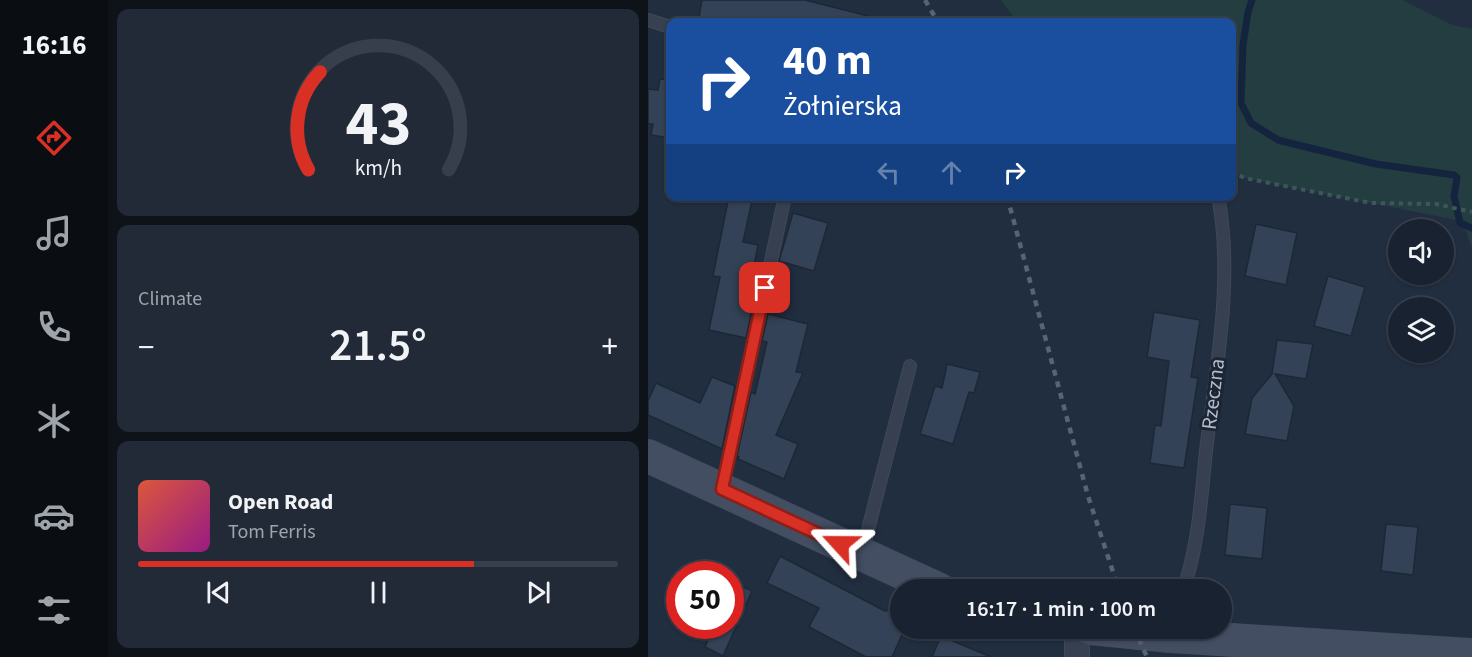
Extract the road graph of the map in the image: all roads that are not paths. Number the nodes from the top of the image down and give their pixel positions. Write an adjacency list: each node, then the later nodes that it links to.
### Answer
1 (648, 20): 2 (lane)
2 (666, 26)
3 (784, 201): 7 (lane)
4 (1218, 201): 10 (lane, Rzeczna)
5 (910, 366): 8 (lane)
6 (648, 456): 7 (main road)
7 (722, 489): 8 (main road)
8 (862, 554): 9 (main road)
9 (916, 579)
10 (1186, 579)
11 (1232, 637): 13 (main road)
12 (1077, 639): 14 (street)
13 (1472, 655)
14 (1077, 657)

